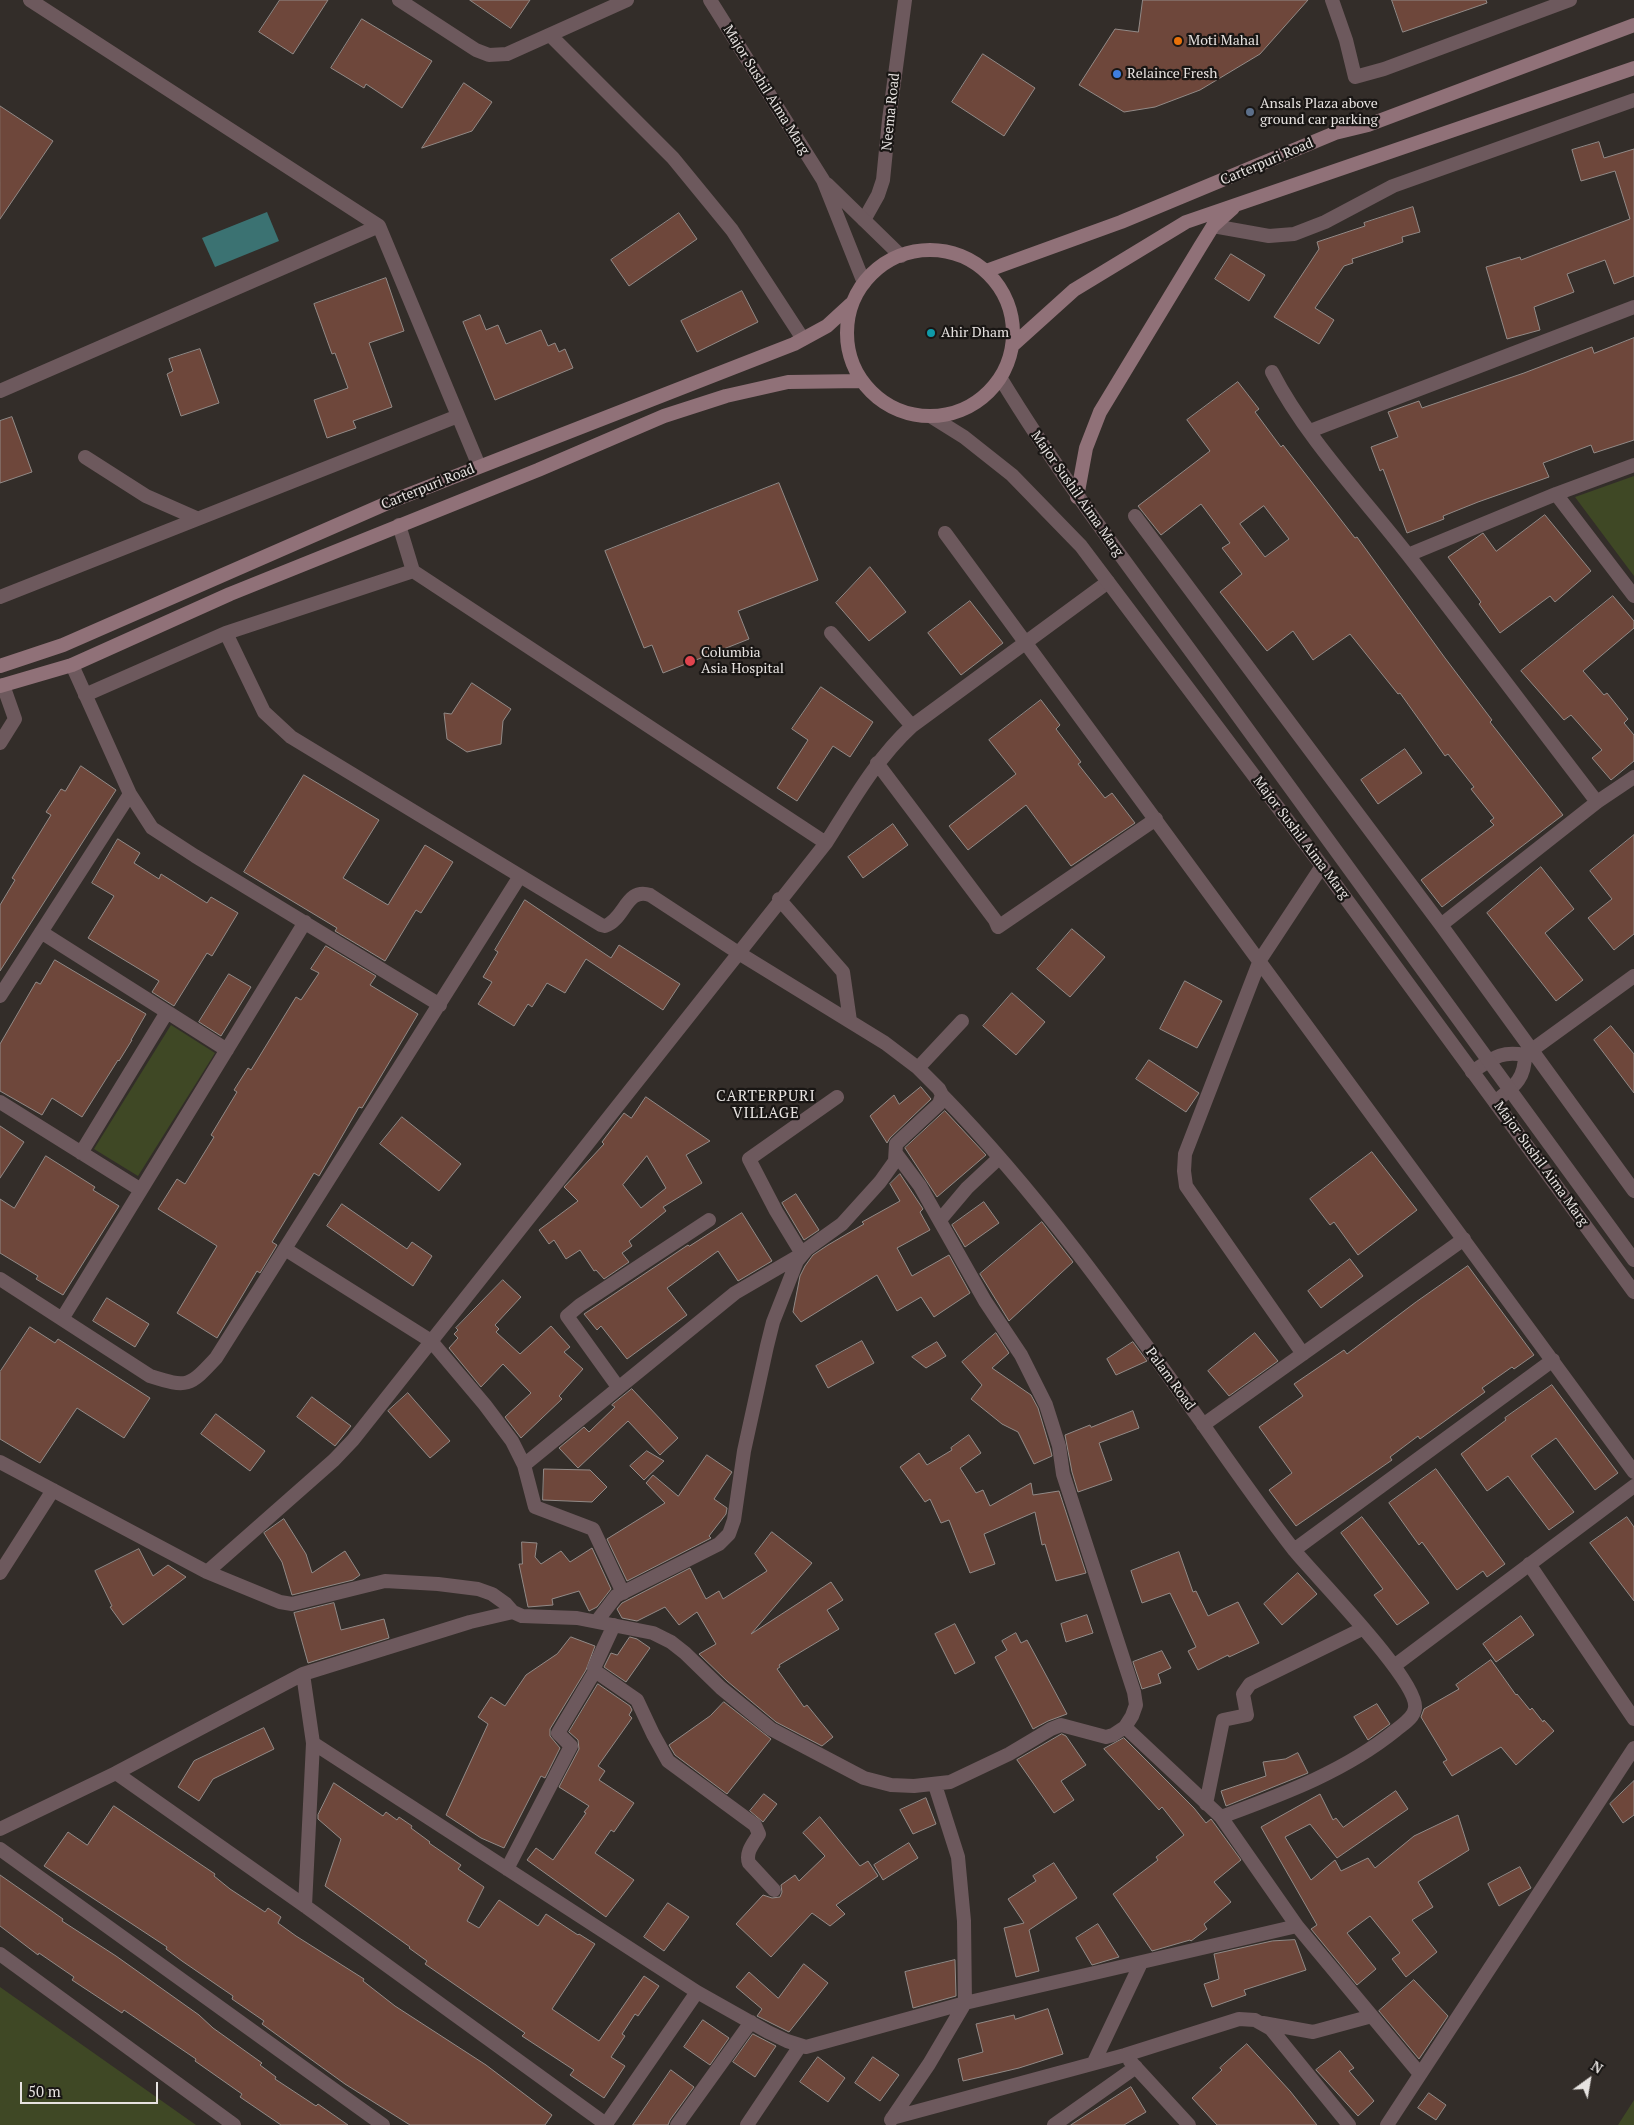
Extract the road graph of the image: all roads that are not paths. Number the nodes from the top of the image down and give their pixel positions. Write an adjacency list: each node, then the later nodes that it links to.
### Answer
1 (30, 0): 15 (street)
2 (399, 0): 9 (street)
3 (627, 0): 9 (street)
4 (710, 0): 12 (street, Major Sushil Aima Marg)
5 (905, 0): 14 (street, Neema Road)
6 (1332, 0): 7 (street)
7 (1570, 0)
8 (1634, 25): 18 (main road, Carterpuri Road)
9 (551, 36): 22 (street)
10 (1634, 68): 13 (main road, Carterpuri Road)
11 (1634, 100): 16 (street)
12 (823, 180): 14 (street, Major Sushil Aima Marg); 19 (street, Major Sushil Aima Marg)
13 (1239, 202): 16 (main road); 23 (main road, Carterpuri Road)
14 (864, 220): 17 (street, Major Sushil Aima Marg)
15 (379, 226): 27 (street); 28 (street)
16 (1214, 226): 35 (main road)
17 (902, 256): 18 (main road); 19 (main road)
18 (986, 271): 23 (main road)
19 (864, 283): 20 (main road)
20 (851, 304): 22 (main road, Carterpuri Road); 26 (main road)
21 (1634, 307): 30 (street)
22 (803, 339): 33 (main road, Carterpuri Road)
23 (1013, 345): 25 (main road)
24 (1272, 372): 30 (street)
25 (1001, 379): 29 (main road); 35 (street, Major Sushil Aima Marg)
26 (862, 381): 29 (main road); 38 (main road, Carterpuri Road)
27 (0, 391)
28 (458, 416): 33 (street); 37 (street)
29 (932, 417): 42 (street, Major Sushil Aima Marg)
30 (1310, 431): 40 (street)
31 (86, 456): 37 (street)
32 (1634, 465): 34 (street)
33 (479, 466): 49 (main road, Carterpuri Road)
34 (1556, 494): 40 (street); 43 (street)
35 (1078, 497): 78 (street, Major Sushil Aima Marg)
36 (1135, 516): 66 (street)
37 (196, 518): 44 (street)
38 (399, 526): 41 (street); 48 (main road, Carterpuri Road)
39 (945, 533): 47 (street)
40 (1408, 555): 59 (street)
41 (413, 571): 45 (street); 61 (street)
42 (1108, 582): 47 (street); 62 (street, Major Sushil Aima Marg)
43 (1633, 594)
44 (0, 597)
45 (226, 633): 51 (street); 63 (street)
46 (831, 633): 54 (street)
47 (1025, 641): 54 (street); 60 (street)
48 (72, 665): 50 (main road, Carterpuri Road); 51 (street)
49 (0, 666)
50 (1, 685): 52 (street)
51 (85, 695): 58 (street)
52 (15, 719): 53 (street); 55 (street)
53 (0, 724)
54 (912, 726): 56 (street)
55 (0, 743)
56 (877, 763): 60 (street); 61 (street)
57 (1634, 777): 59 (street)
58 (130, 794): 65 (street); 67 (street)
59 (1597, 802): 66 (street)
60 (1156, 820): 69 (street)
61 (826, 843): 64 (street)
62 (1322, 866): 69 (street); 80 (street, Major Sushil Aima Marg)
63 (520, 876): 68 (street, Palam Road); 72 (street)
64 (779, 899): 68 (street); 74 (street)
65 (305, 922): 72 (street); 76 (street)
66 (1441, 925): 77 (street)
67 (41, 932): 71 (street); 73 (street)
68 (737, 952): 74 (street, Palam Road); 100 (street)
69 (1260, 960): 93 (street); 101 (street)
70 (1634, 976): 77 (street)
71 (0, 996)
72 (440, 1005): 94 (street)
73 (167, 1012): 76 (street); 86 (street)
74 (850, 1021): 79 (street, Palam Road)
75 (962, 1021): 79 (street)
76 (227, 1050): 89 (street)
77 (1528, 1053): 78 (street); 81 (street); 90 (street)
78 (1488, 1061): 80 (street); 81 (street, Major Sushil Aima Marg)
79 (918, 1068): 82 (street, Palam Road)
80 (1472, 1072): 85 (street, Major Sushil Aima Marg)
81 (1510, 1090): 85 (street); 96 (street, Major Sushil Aima Marg)
82 (942, 1095): 87 (street); 88 (street, Palam Road)
83 (837, 1097): 95 (street)
84 (0, 1102): 86 (street)
85 (1495, 1102): 98 (street, Major Sushil Aima Marg)
86 (82, 1153): 89 (street)
87 (897, 1155): 92 (street); 95 (street)
88 (999, 1158): 92 (street); 104 (street, Palam Road)
89 (142, 1190): 99 (street)
90 (1634, 1191)
91 (709, 1220): 103 (street)
92 (940, 1220): 123 (street)
93 (1464, 1239): 101 (street); 102 (street)
94 (285, 1249): 99 (street); 100 (street)
95 (802, 1254): 103 (street); 114 (street)
96 (1634, 1260)
97 (2, 1285): 99 (street)
98 (1634, 1292)
99 (62, 1319)
100 (431, 1341): 106 (street); 112 (street)
101 (1303, 1354): 104 (street)
102 (1552, 1360): 107 (street); 110 (street)
103 (618, 1387): 106 (street)
104 (1203, 1425): 110 (street, Palam Road)
105 (0, 1462): 109 (street)
106 (524, 1466): 114 (street)
107 (1634, 1472)
108 (1634, 1486): 111 (street)
109 (53, 1490): 112 (street); 113 (street)
110 (1294, 1550): 118 (street, Palam Road)
111 (1529, 1564): 119 (street); 122 (street)
112 (207, 1572): 115 (street)
113 (0, 1573)
114 (623, 1592): 116 (street)
115 (513, 1612): 116 (street); 121 (street)
116 (597, 1621): 117 (street)
117 (614, 1625): 120 (street); 127 (street)
118 (1362, 1628): 119 (street, Palam Road); 128 (street)
119 (1394, 1666): 129 (street, Palam Road)
120 (595, 1671): 132 (street); 133 (street)
121 (303, 1674): 124 (street); 126 (street)
122 (1634, 1719)
123 (1125, 1727): 127 (street); 128 (street)
124 (313, 1743): 132 (street); 134 (street)
125 (1634, 1748): 147 (street)
126 (116, 1773): 130 (street); 134 (street)
127 (935, 1785): 139 (street)
128 (1206, 1804): 129 (street)
129 (1221, 1817): 135 (street)
130 (0, 1829)
131 (0, 1849): 151 (street)
132 (507, 1869): 138 (street)
133 (774, 1890)
134 (305, 1906): 152 (street)
135 (1297, 1926): 137 (street); 140 (street)
136 (0, 1954): 150 (street)
137 (1141, 1963): 139 (street); 145 (street)
138 (697, 1992): 141 (street); 152 (street)
139 (965, 2003): 143 (street); 148 (street)
140 (1372, 2016): 142 (street); 147 (street)
141 (750, 2022): 143 (street); 153 (street)
142 (1259, 2022): 144 (street); 156 (street)
143 (800, 2046): 154 (street)
144 (1124, 2055): 145 (street); 146 (street)
145 (1094, 2062): 148 (street)
146 (1136, 2067): 149 (street); 155 (street)
147 (1420, 2074): 157 (street)
148 (890, 2121)
149 (1184, 2124)
150 (234, 2125)
151 (383, 2125)
152 (607, 2125)
153 (677, 2125)
154 (747, 2125)
155 (1054, 2125)
156 (1349, 2125)
157 (1388, 2125)

